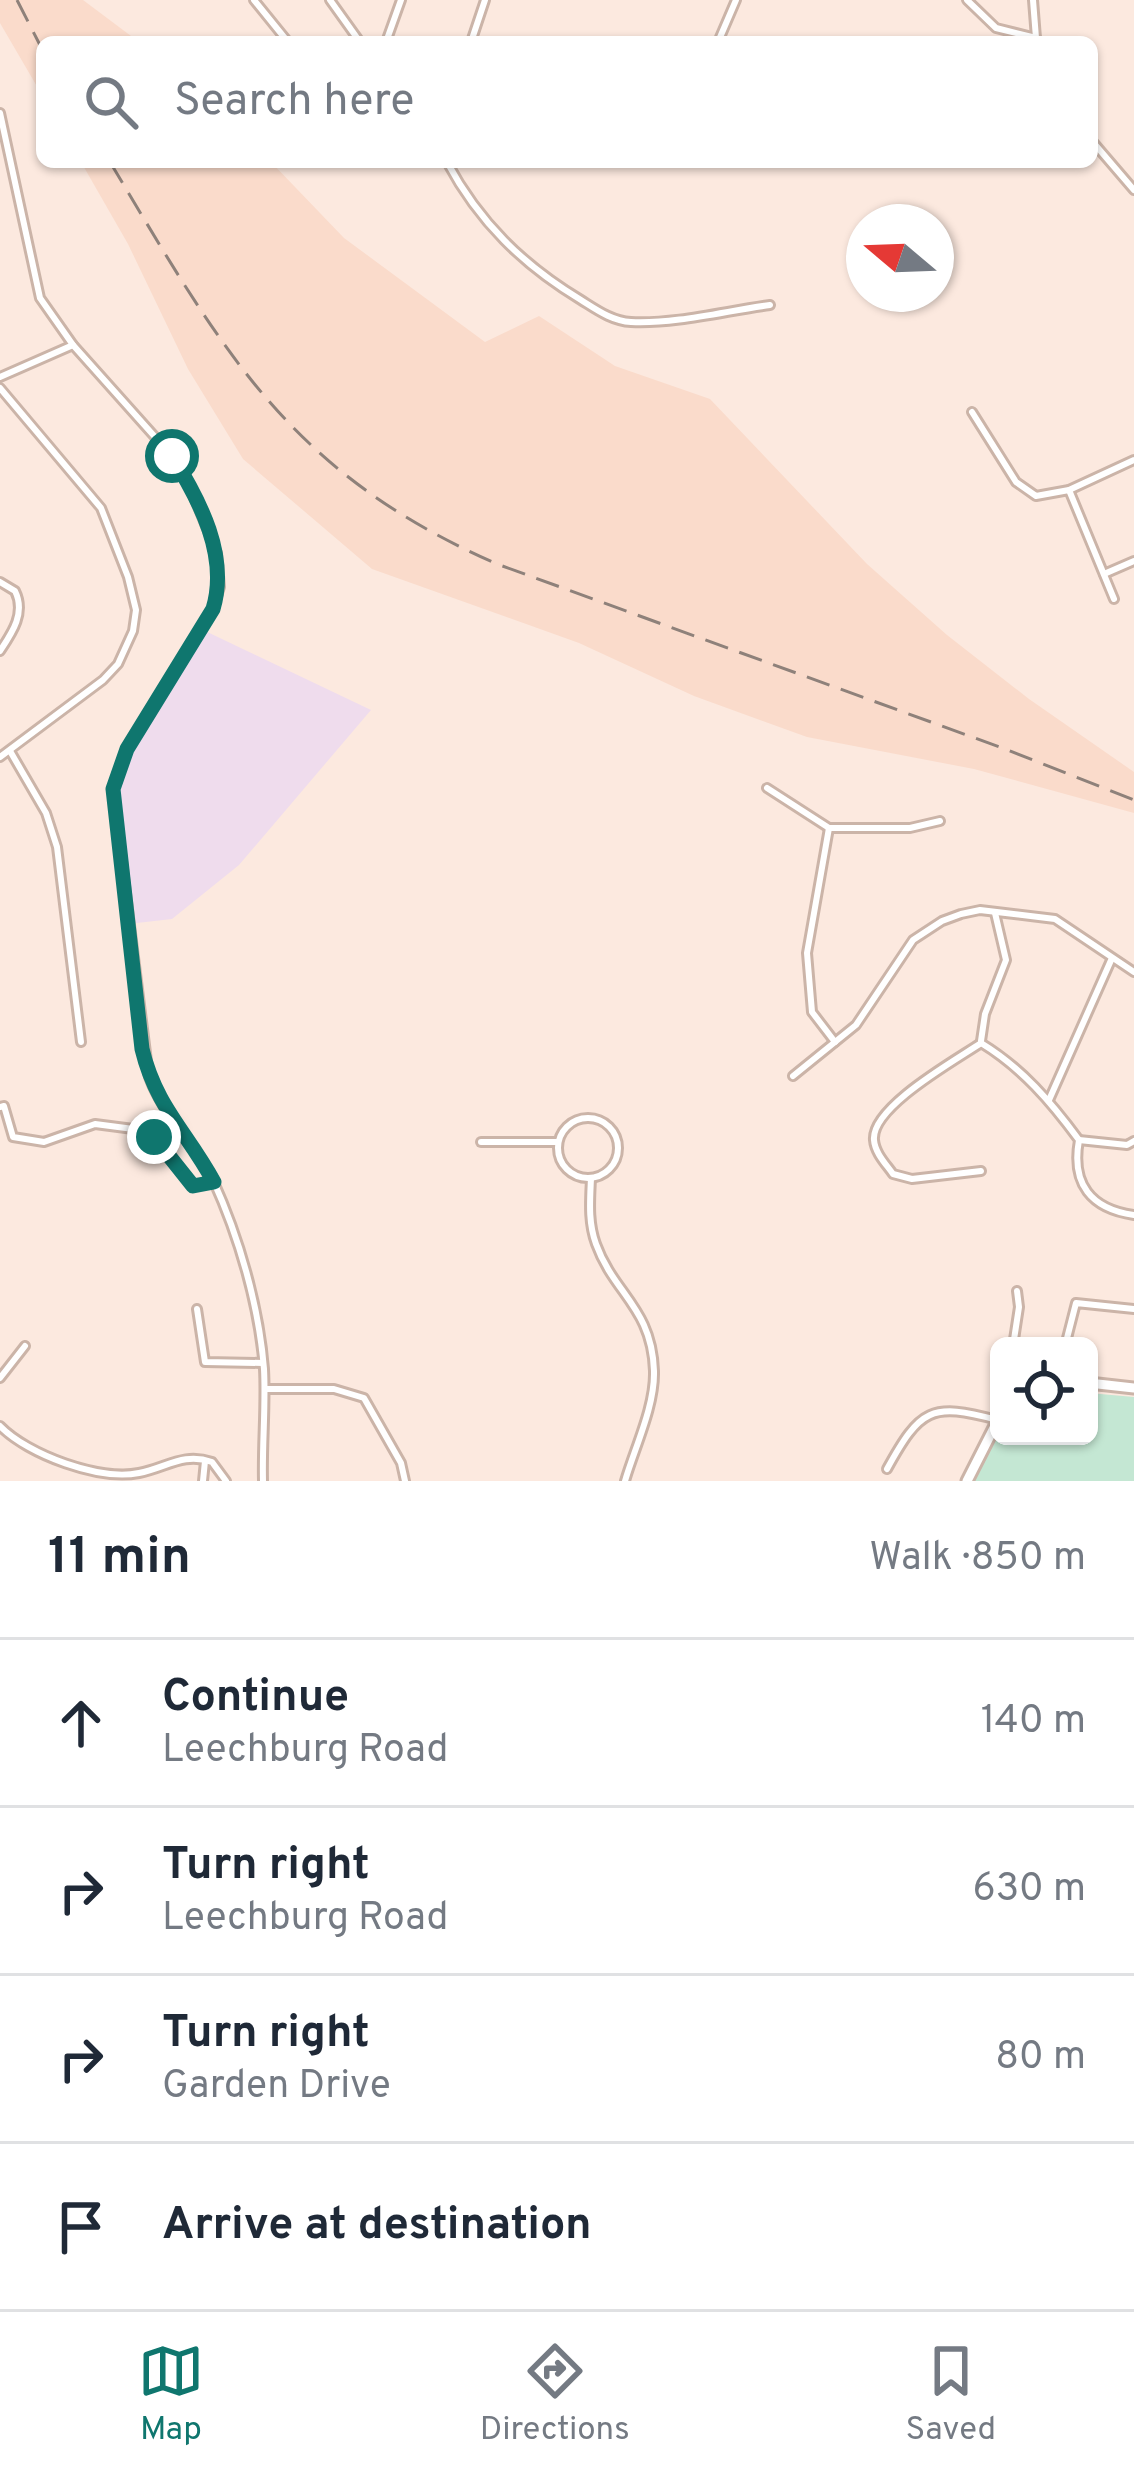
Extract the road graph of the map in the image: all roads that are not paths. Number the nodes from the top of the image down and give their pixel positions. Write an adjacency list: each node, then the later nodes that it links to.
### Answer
1 (254, 0): 8 (street)
2 (330, 0): 9 (street)
3 (401, 0): 10 (street)
4 (485, 0): 11 (street)
5 (736, 0): 12 (street)
6 (967, 0): 13 (street)
7 (1034, 0): 14 (street)
8 (283, 36)
9 (356, 36)
10 (388, 36)
11 (473, 36)
12 (721, 36)
13 (1023, 36)
14 (1036, 36)
15 (0, 112): 20 (street)
16 (1098, 148): 18 (street)
17 (451, 168): 19 (street)
18 (1134, 190)
19 (770, 305)
20 (73, 345): 21 (street); 51 (street)
21 (0, 377)
22 (0, 388): 31 (street)
23 (972, 412): 25 (street)
24 (1134, 460): 25 (street)
25 (1069, 490): 27 (street)
26 (1134, 561): 27 (street)
27 (1104, 575): 29 (street)
28 (0, 582): 30 (street)
29 (1114, 599)
30 (0, 652)
31 (10, 751): 32 (street); 39 (street)
32 (0, 757)
33 (767, 788): 35 (street)
34 (940, 820): 35 (street)
35 (829, 828): 40 (street)
36 (995, 913): 37 (street); 40 (street); 41 (street)
37 (1112, 958): 38 (street); 43 (street)
38 (1134, 972)
39 (82, 1042)
40 (836, 1042): 42 (street)
41 (981, 1043): 43 (street); 49 (street)
42 (793, 1076)
43 (1049, 1100): 45 (street)
44 (0, 1107): 51 (street)
45 (1079, 1140): 46 (street); 52 (street)
46 (1134, 1141)
47 (481, 1142): 48 (street)
48 (558, 1142): 50 (street); 50 (street)
49 (981, 1171)
50 (590, 1178): 73 (street)
51 (214, 1182): 59 (street)
52 (1134, 1215)
53 (1017, 1291): 56 (street)
54 (197, 1309): 59 (street)
55 (1134, 1310): 57 (street)
56 (1014, 1337)
57 (1067, 1337)
58 (25, 1346): 60 (street)
59 (263, 1363): 63 (street)
60 (0, 1378)
61 (1098, 1384): 62 (main road)
62 (1134, 1388)
63 (265, 1389): 71 (street); 72 (street)
64 (990, 1417): 68 (street)
65 (0, 1426): 67 (street)
66 (990, 1435): 74 (main road)
67 (205, 1460): 69 (street); 70 (street)
68 (887, 1469)
69 (203, 1481)
70 (226, 1481)
71 (263, 1481)
72 (405, 1481)
73 (625, 1481)
74 (967, 1481)

